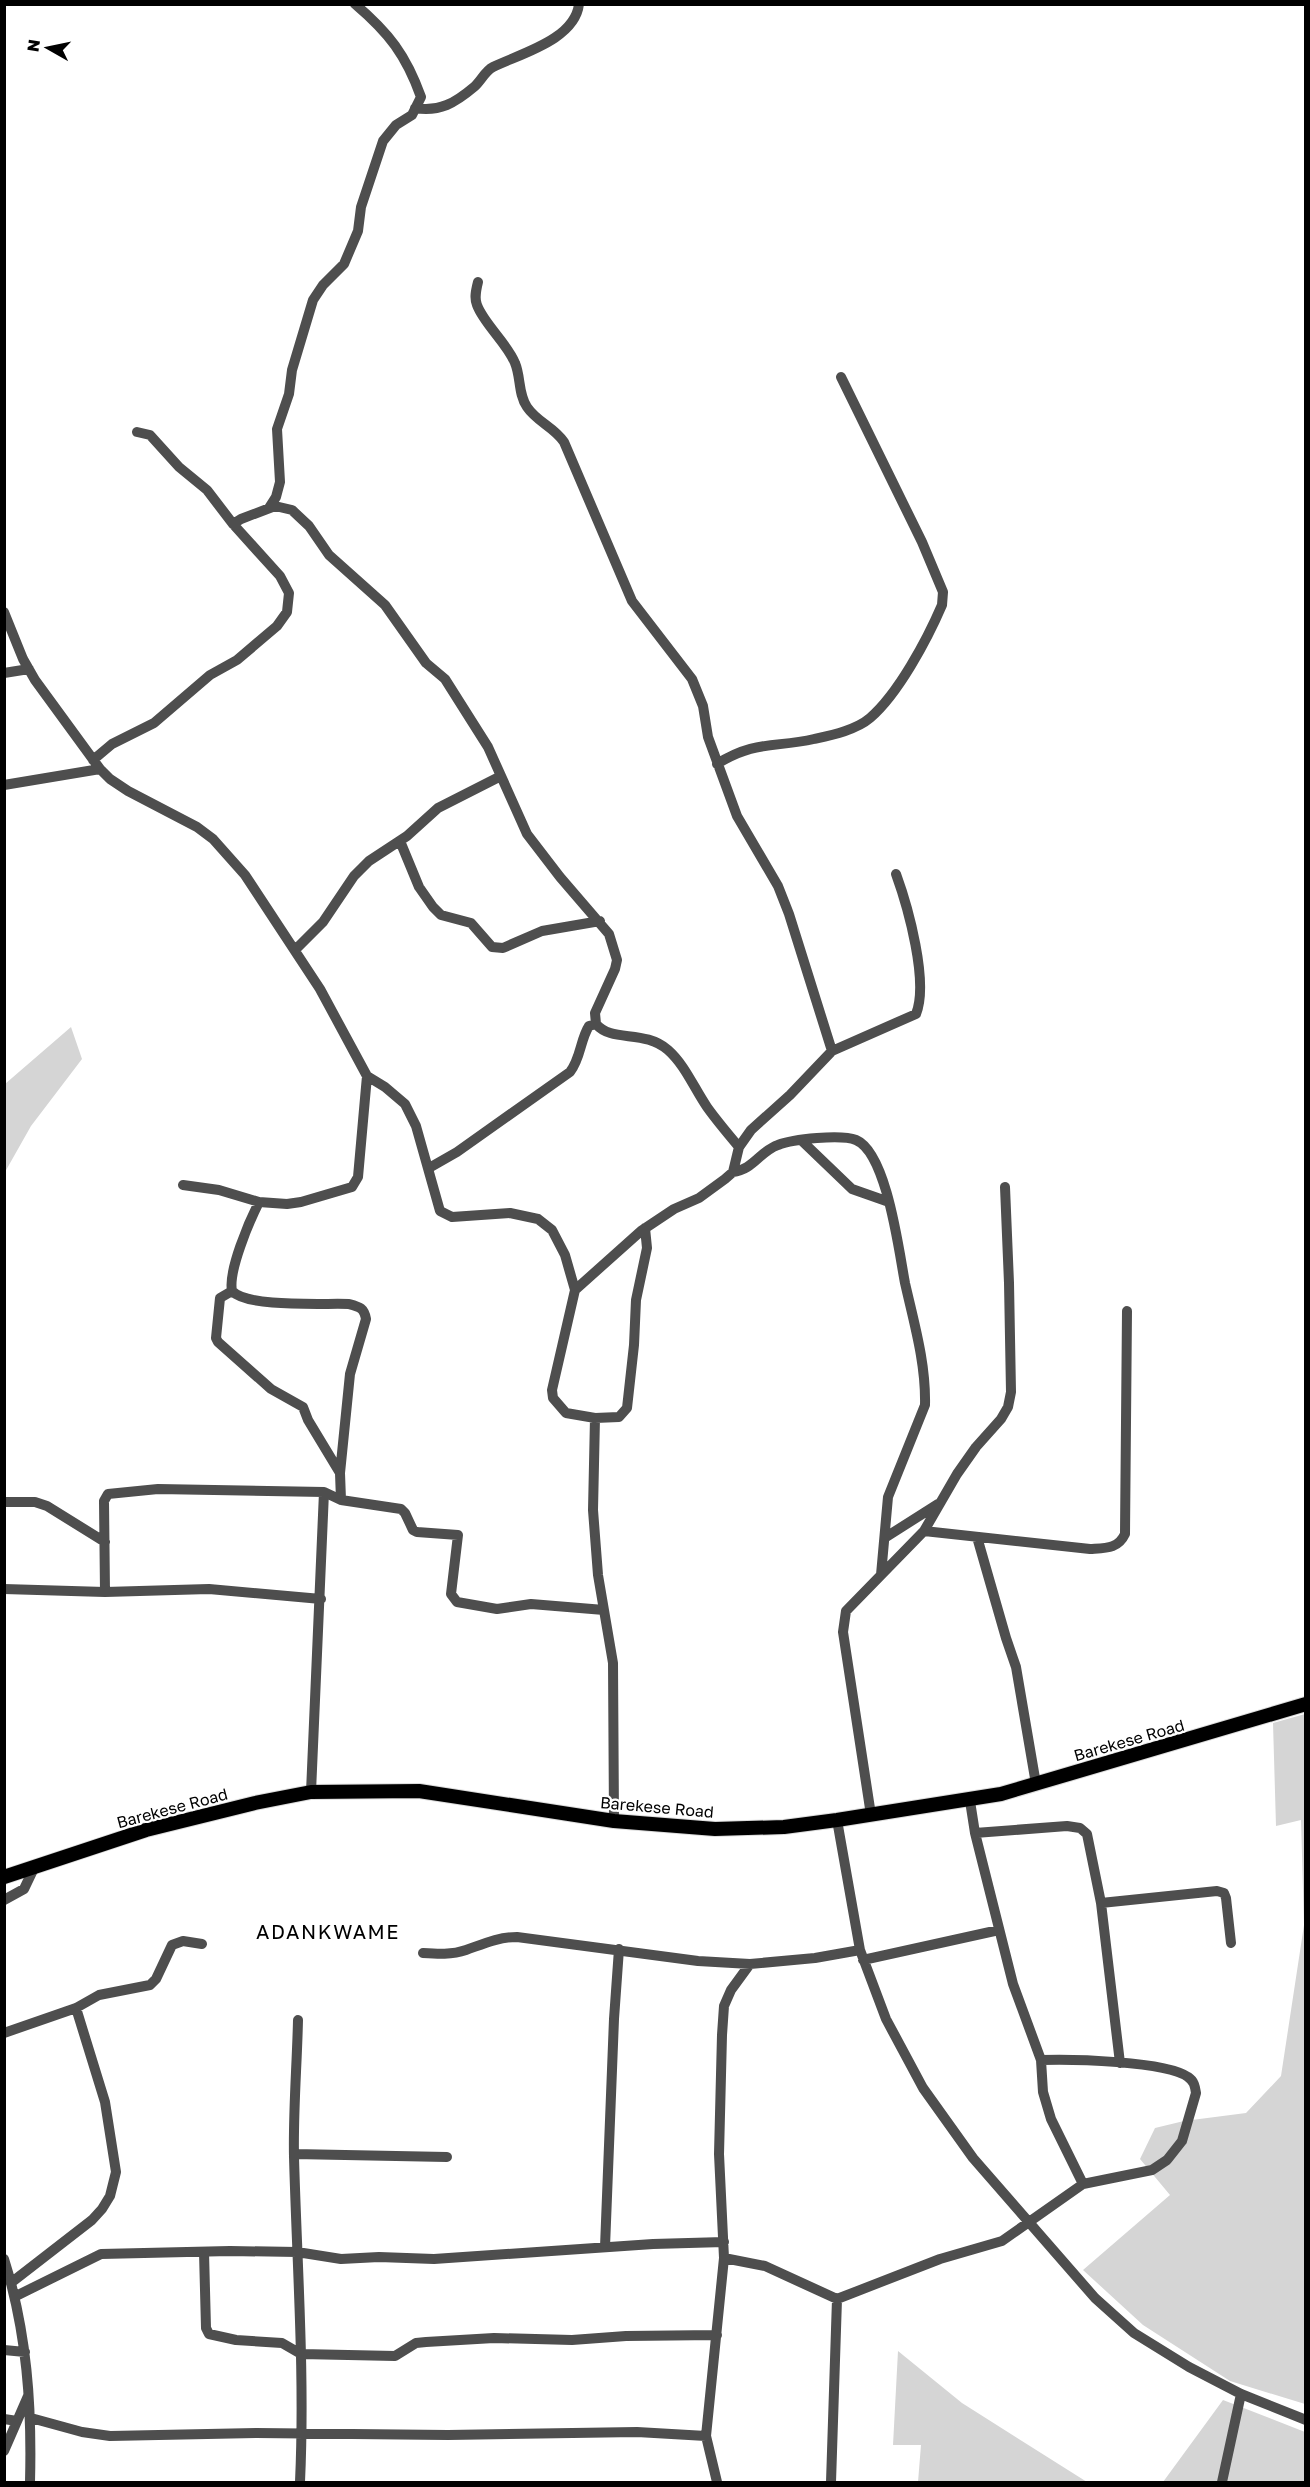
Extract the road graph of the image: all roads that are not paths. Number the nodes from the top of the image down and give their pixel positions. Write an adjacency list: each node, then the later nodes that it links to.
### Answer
1 (355, 4): 3 (street)
2 (579, 4): 3 (street)
3 (415, 108): 7 (street)
4 (478, 282): 13 (street)
5 (841, 377): 13 (street)
6 (137, 432): 8 (street)
7 (269, 508): 8 (street); 15 (street)
8 (233, 524): 12 (street)
9 (4, 612): 10 (street)
10 (29, 669): 11 (street); 12 (street)
11 (4, 673)
12 (93, 760): 14 (street)
13 (717, 764): 22 (street)
14 (100, 770): 16 (street); 20 (street)
15 (501, 776): 17 (street); 19 (street)
16 (4, 784)
17 (400, 841): 19 (street); 20 (street)
18 (896, 874): 22 (street)
19 (600, 921): 21 (street)
20 (295, 950): 23 (street)
21 (596, 1024): 25 (street); 26 (street)
22 (832, 1051): 25 (street)
23 (367, 1076): 26 (street); 30 (street)
24 (802, 1141): 27 (street); 31 (street); 31 (street)
25 (739, 1147): 27 (street)
26 (429, 1167): 33 (street)
27 (733, 1172): 32 (street)
28 (183, 1185): 30 (street)
29 (1005, 1187): 41 (street)
30 (259, 1202): 34 (street)
31 (889, 1202): 43 (street)
32 (645, 1228): 33 (street); 36 (street)
33 (575, 1290): 36 (street)
34 (232, 1291): 37 (street); 37 (street)
35 (1127, 1311): 44 (street)
36 (595, 1418): 50 (street)
37 (340, 1473): 39 (street)
38 (324, 1492): 39 (street); 45 (street); 49 (street)
39 (341, 1500): 50 (street)
40 (4, 1502): 45 (street)
41 (939, 1504): 42 (street); 43 (street)
42 (924, 1531): 44 (street); 46 (street)
43 (886, 1537): 46 (street)
44 (977, 1537): 52 (street)
45 (105, 1542): 48 (street)
46 (881, 1575): 55 (street)
47 (4, 1589): 48 (street)
48 (105, 1592): 49 (street)
49 (321, 1599): 53 (street)
50 (604, 1610): 57 (street)
51 (1305, 1704): 52 (main road, Barekese Road)
52 (1036, 1784): 54 (main road, Barekese Road)
53 (310, 1792): 57 (main road, Barekese Road); 59 (main road, Barekese Road)
54 (970, 1801): 55 (main road, Barekese Road); 58 (street)
55 (872, 1815): 56 (main road, Barekese Road)
56 (837, 1820): 57 (main road, Barekese Road); 68 (street)
57 (614, 1821)
58 (975, 1833): 62 (street); 63 (street)
59 (35, 1866): 60 (main road, Barekese Road); 61 (street)
60 (4, 1877)
61 (4, 1899)
62 (1101, 1903): 64 (street); 74 (street)
63 (999, 1930): 68 (street); 73 (street)
64 (1231, 1943)
65 (202, 1944): 70 (street)
66 (619, 1949): 67 (street); 69 (street); 80 (street)
67 (423, 1953)
68 (862, 1955): 69 (street); 78 (street)
69 (750, 1964): 79 (street)
70 (76, 2008): 72 (street); 85 (street)
71 (298, 2020): 75 (street)
72 (4, 2033)
73 (1041, 2060): 74 (street); 77 (street)
74 (1120, 2063): 77 (street)
75 (294, 2154): 76 (street); 82 (street)
76 (447, 2157)
77 (1083, 2184): 78 (street)
78 (1028, 2223): 87 (street); 93 (street)
79 (724, 2242): 80 (street); 83 (street)
80 (605, 2247): 82 (street)
81 (204, 2252): 82 (street); 86 (street); 91 (street)
82 (297, 2252): 91 (street)
83 (724, 2258): 87 (street); 88 (street)
84 (4, 2259): 85 (street)
85 (12, 2282): 86 (street)
86 (16, 2296): 90 (street)
87 (837, 2299): 104 (street)
88 (717, 2335): 91 (street); 99 (street)
89 (4, 2350): 90 (street)
90 (25, 2352): 92 (street)
91 (301, 2354): 98 (street)
92 (30, 2393): 94 (street); 97 (street)
93 (1241, 2394): 96 (street); 105 (street)
94 (31, 2418): 98 (street); 101 (street)
95 (4, 2419): 97 (street)
96 (1305, 2420)
97 (17, 2421): 100 (street)
98 (303, 2435): 99 (street); 102 (street)
99 (706, 2436): 103 (street)
100 (4, 2451)
101 (30, 2482)
102 (300, 2482)
103 (717, 2482)
104 (831, 2482)
105 (1222, 2482)

